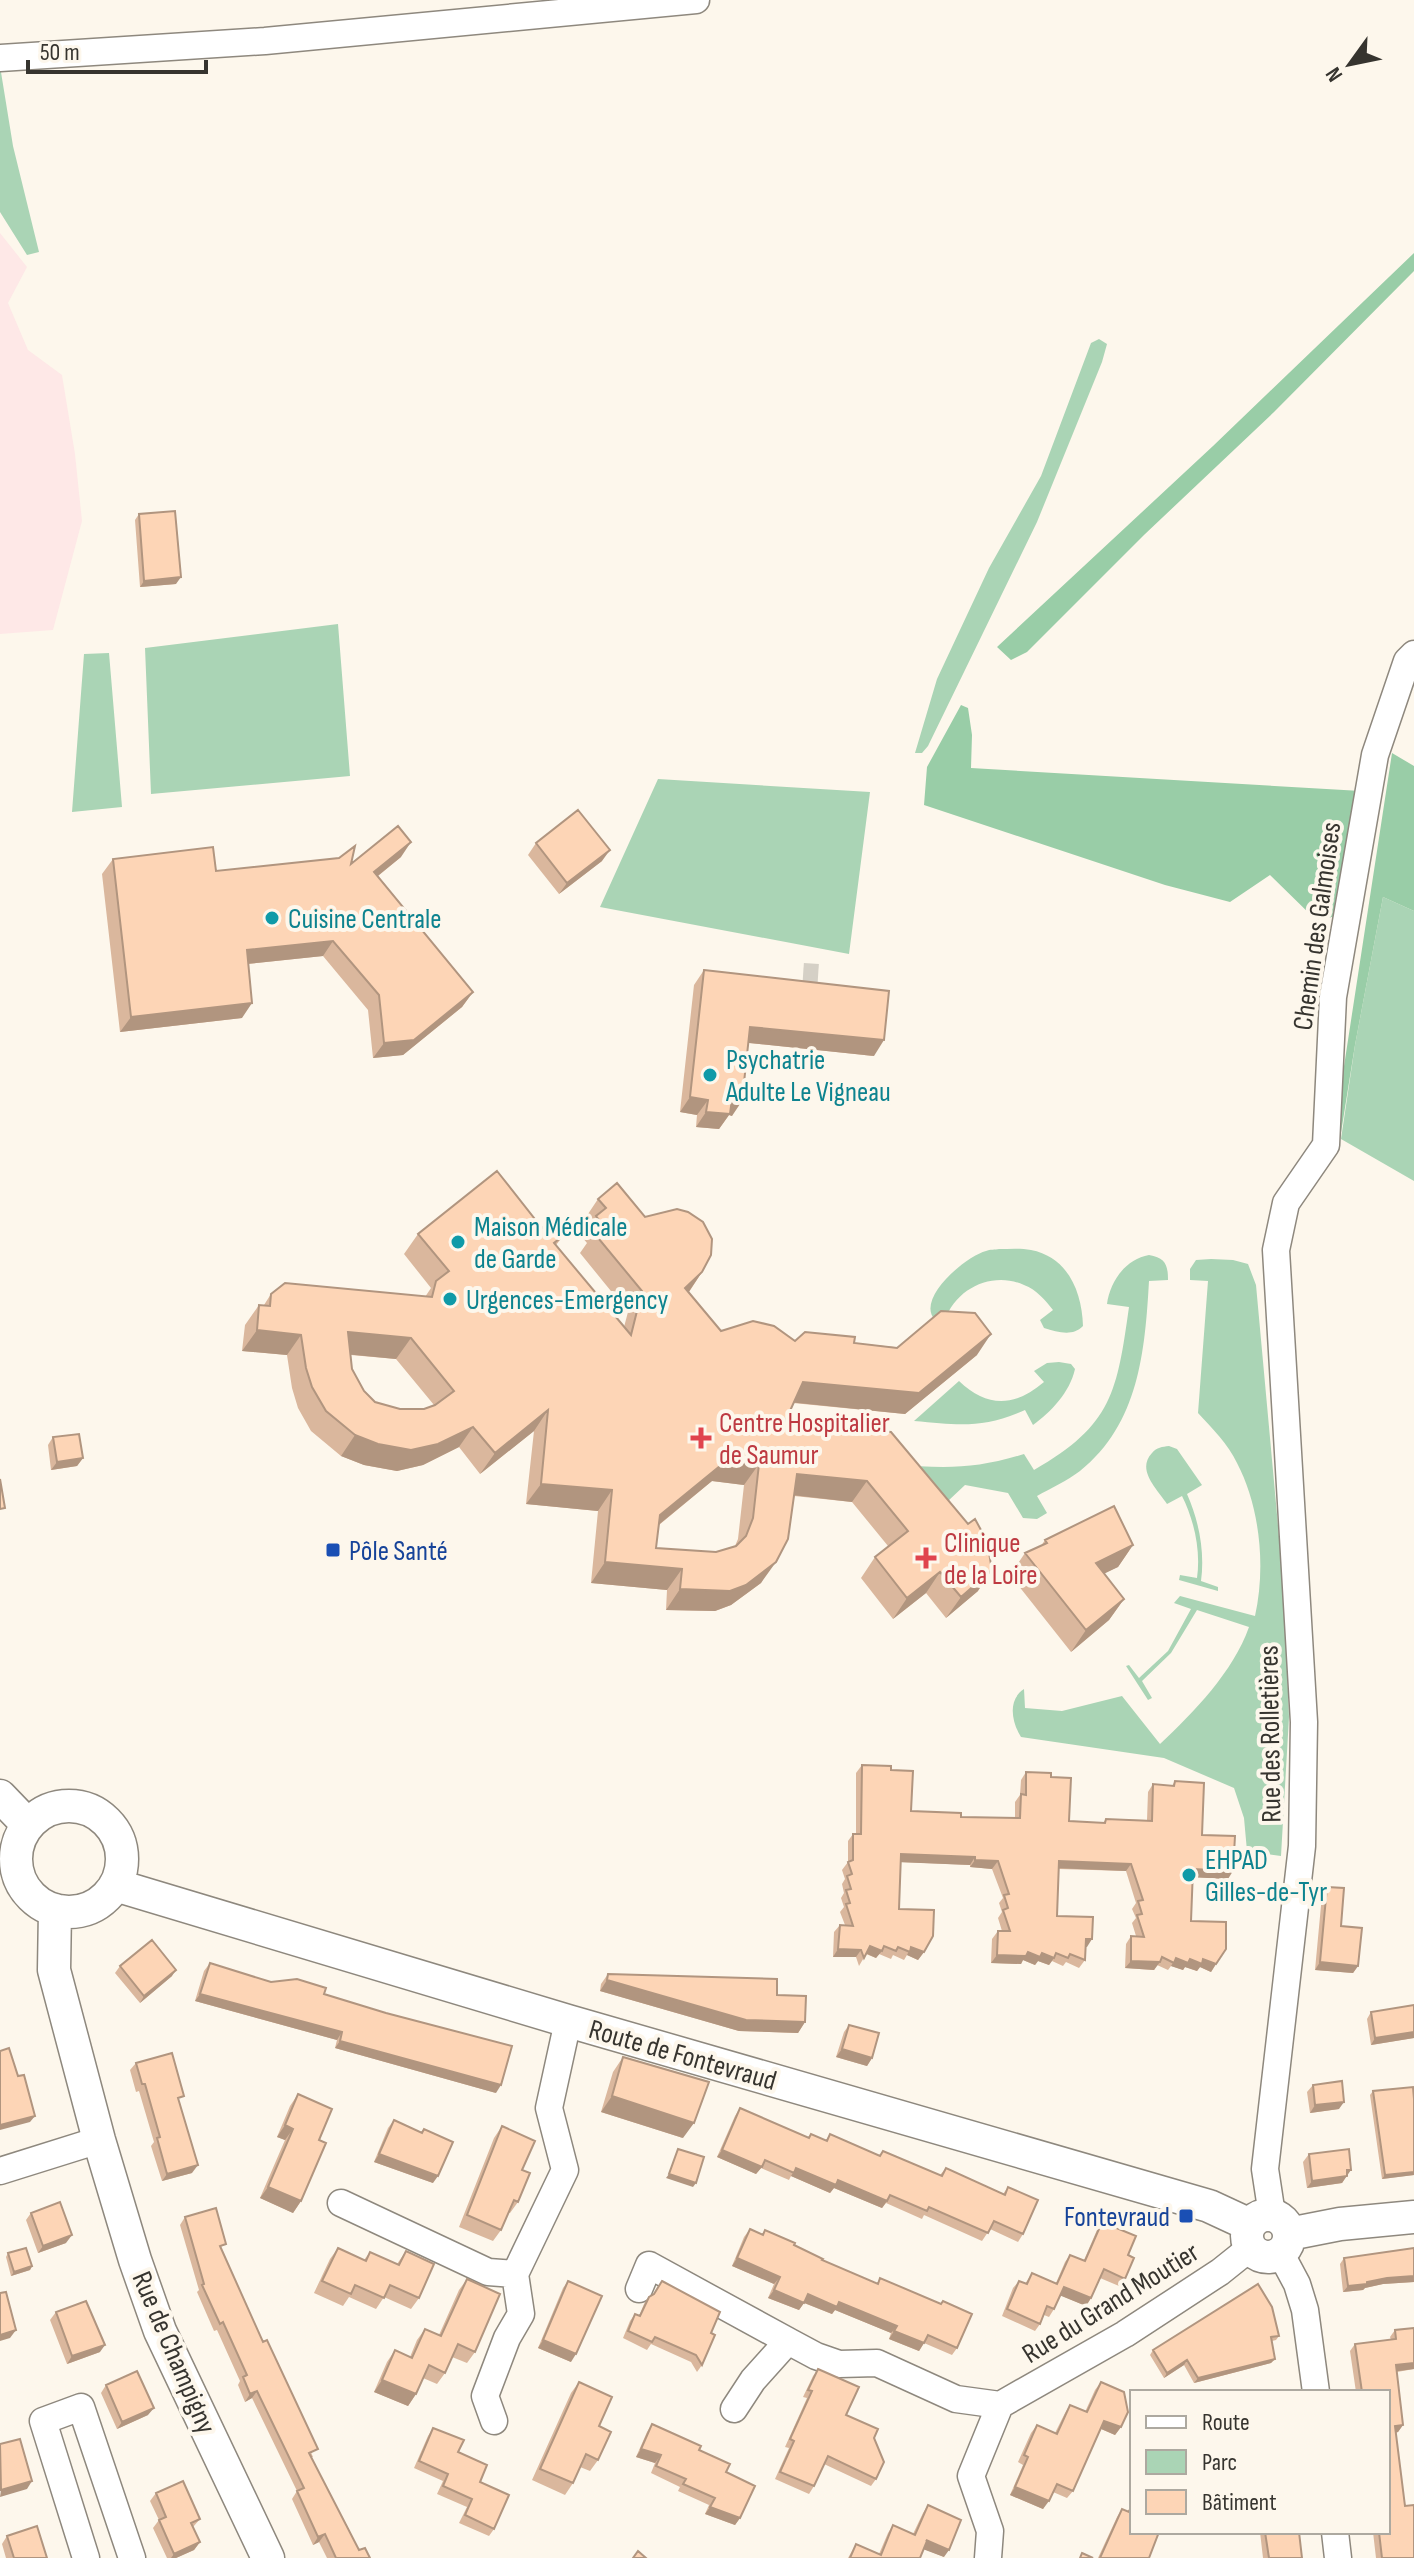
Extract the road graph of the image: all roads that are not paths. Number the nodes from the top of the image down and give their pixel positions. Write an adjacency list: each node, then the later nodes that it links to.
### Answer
1 (696, 0): 2 (street)
2 (0, 58)
3 (1414, 654): 4 (street, Chemin des Galmoises)
4 (1276, 1250): 14 (street, Rue des Rolletières)
5 (0, 1796): 6 (street)
6 (27, 1824): 7 (street); 8 (street)
7 (115, 1885): 8 (street); 9 (street, Route de Fontevraud)
8 (55, 1910): 10 (street, Rue de Champigny)
9 (568, 2021): 14 (street, Route de Fontevraud); 15 (street)
10 (99, 2140): 11 (street); 25 (street, Rue de Champigny)
11 (0, 2171)
12 (341, 2203): 15 (street)
13 (1414, 2217): 14 (street)
14 (1268, 2235): 18 (street, Rue des Rolletières); 20 (street, Rue du Grand Moutier)
15 (515, 2274): 21 (street)
16 (639, 2289): 17 (street)
17 (788, 2341): 19 (street); 20 (street)
18 (1316, 2390)
19 (734, 2409)
20 (988, 2419): 26 (street)
21 (494, 2421)
22 (1335, 2534): 27 (street)
23 (86, 2558): 24 (street)
24 (132, 2558)
25 (268, 2558)
26 (988, 2558)
27 (1338, 2558)

